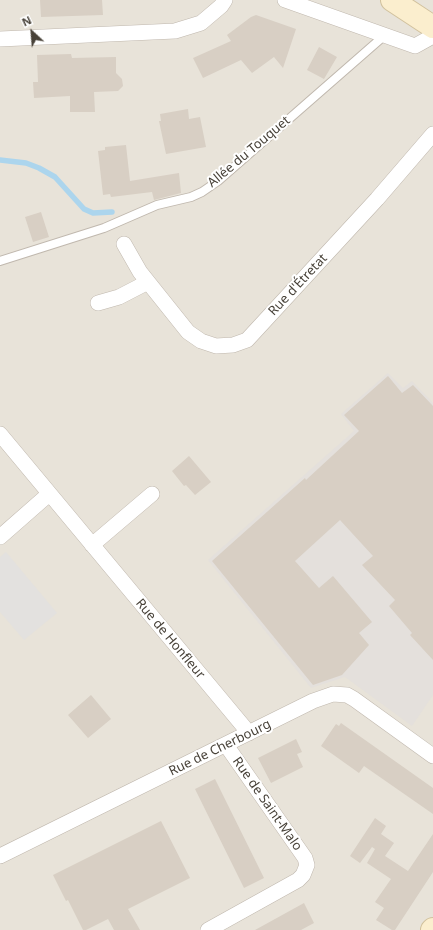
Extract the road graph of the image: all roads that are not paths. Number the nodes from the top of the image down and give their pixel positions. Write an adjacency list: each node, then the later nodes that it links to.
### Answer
1 (225, 0): 7 (street)
2 (285, 0): 5 (street)
3 (392, 0): 4 (main road)
4 (433, 27)
5 (385, 35): 6 (street); 10 (lane, Allée du Touquet)
6 (433, 36)
7 (0, 39)
8 (433, 134): 11 (street, Rue d'Étretat)
9 (124, 244): 11 (street, Rue d'Étretat)
10 (0, 261)
11 (148, 282): 12 (street)
12 (98, 303)
13 (0, 434): 14 (street, Rue de Honfleur)
14 (49, 494): 16 (street); 17 (street, Rue de Honfleur)
15 (152, 494): 17 (street)
16 (0, 537)
17 (92, 545): 18 (street, Rue de Honfleur)
18 (248, 733): 19 (street, Rue de Cherbourg); 20 (street, Rue de Cherbourg)
19 (226, 745): 21 (street, Rue de Cherbourg); 22 (street, Rue de Saint-Malo)
20 (433, 756)
21 (0, 856)
22 (208, 930)

